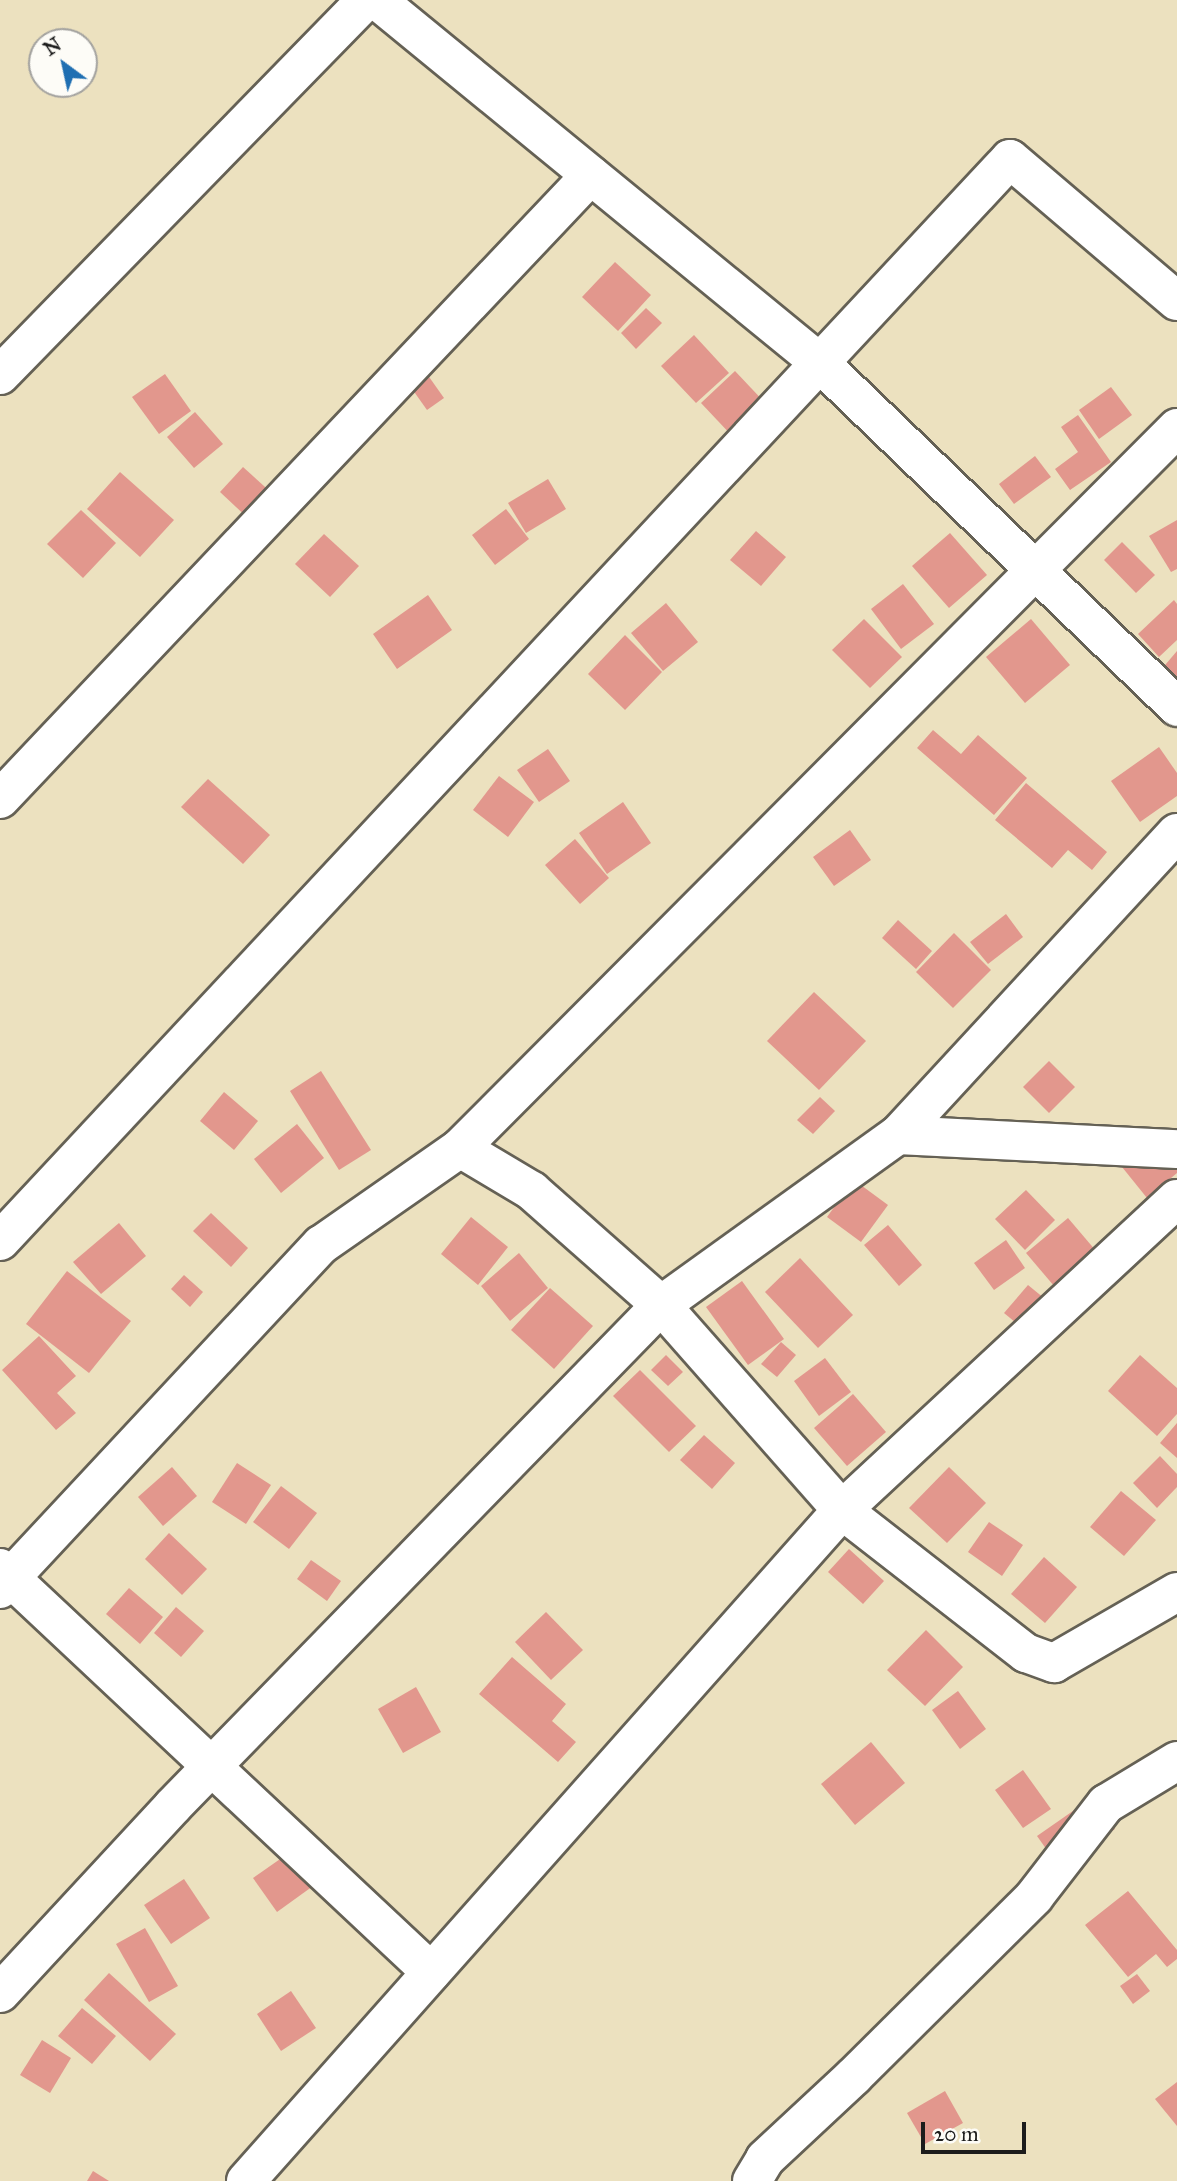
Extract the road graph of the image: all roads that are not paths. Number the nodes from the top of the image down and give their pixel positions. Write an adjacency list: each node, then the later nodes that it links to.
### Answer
1 (366, 0): 6 (street)
2 (377, 0): 3 (street)
3 (591, 175): 5 (street); 10 (street)
4 (1177, 301): 5 (street)
5 (820, 363): 8 (street); 16 (street)
6 (0, 375)
7 (1177, 428): 8 (street)
8 (1035, 570): 9 (street); 13 (street)
9 (1177, 707)
10 (0, 799)
11 (1177, 833): 12 (street)
12 (898, 1135): 14 (street); 17 (street)
13 (460, 1148): 17 (street); 19 (street)
14 (1177, 1149)
15 (1177, 1199): 18 (street)
16 (0, 1241)
17 (661, 1305): 18 (street); 22 (street)
18 (842, 1510): 20 (street); 23 (street)
19 (3, 1578): 22 (street)
20 (1177, 1592)
21 (1177, 1761): 26 (street)
22 (211, 1767): 23 (street); 24 (street)
23 (431, 1972): 25 (street)
24 (0, 1993)
25 (246, 2181)
26 (752, 2181)

